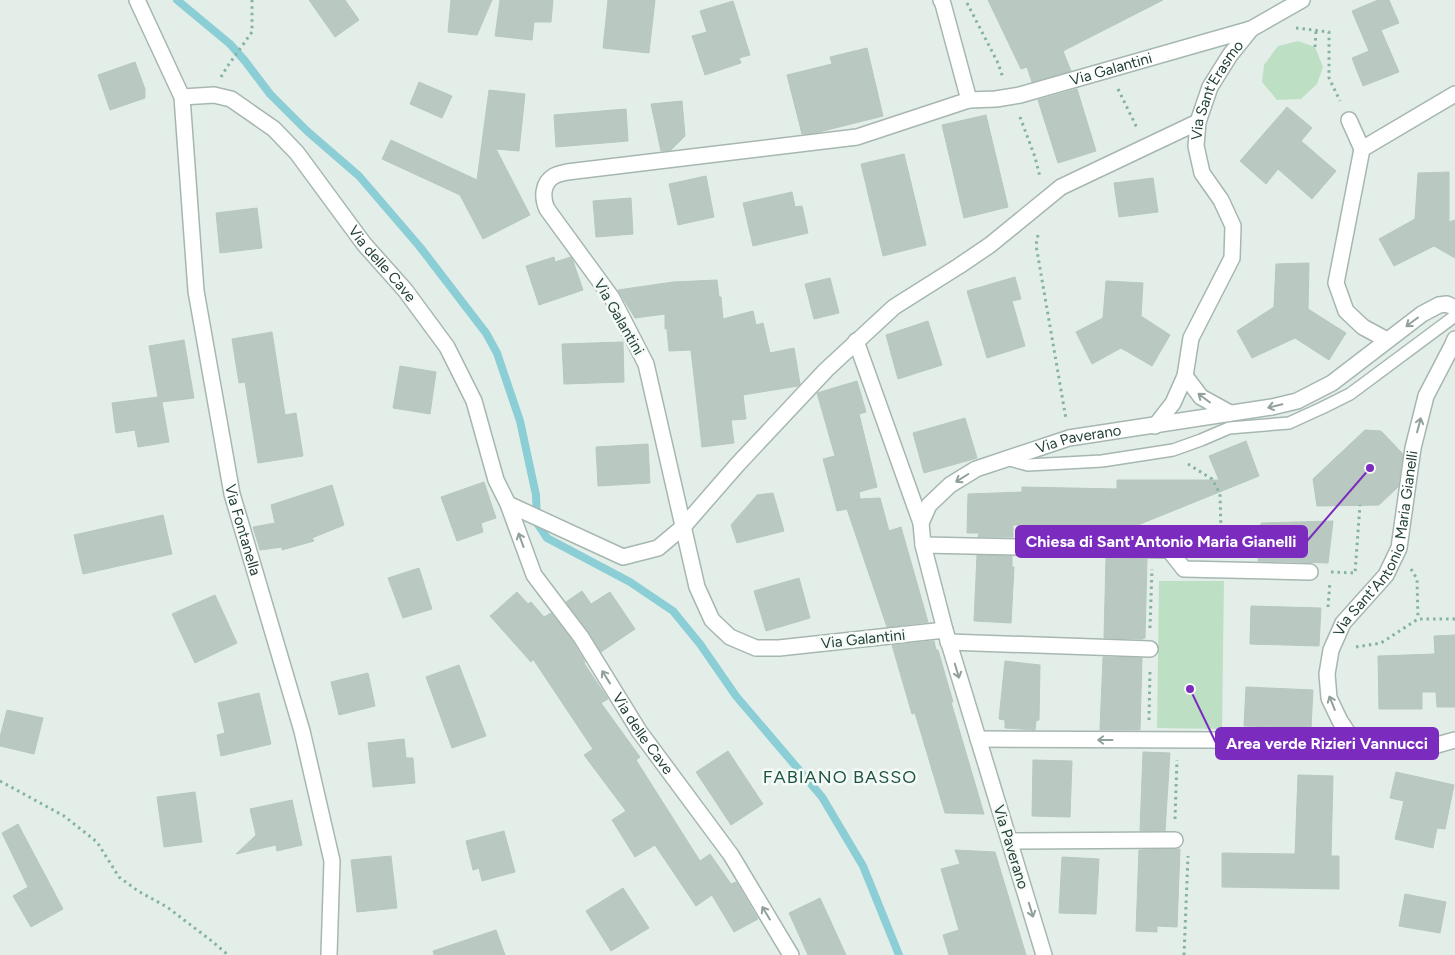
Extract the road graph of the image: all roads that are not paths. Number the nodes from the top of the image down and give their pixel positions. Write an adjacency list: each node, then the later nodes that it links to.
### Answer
1 (137, 0): 6 (street)
2 (941, 0): 7 (street)
3 (1302, 0): 4 (street, Via Sant'Erasmo)
4 (1254, 27): 7 (street, Via Galantini); 9 (street, Via Sant'Erasmo)
5 (1455, 94): 10 (street)
6 (182, 97): 20 (street, Via delle Cave); 32 (street, Via Fontanella)
7 (969, 100): 22 (street, Via Galantini)
8 (1349, 120): 10 (street)
9 (1198, 122): 15 (street); 16 (street, Via Sant'Erasmo)
10 (1362, 149): 14 (street)
11 (1455, 308): 14 (street, Via Paverano, one-way to 14)
12 (1455, 316): 19 (lane)
13 (1455, 339): 29 (street, Via Sant'Antonio Maria Gianelli, one-way to 13)
14 (1387, 340): 17 (street, Via Paverano, one-way to 17)
15 (856, 341): 21 (street); 22 (street)
16 (1185, 376): 17 (street, one-way to 16); 18 (street, Via Sant'Erasmo)
17 (1230, 413): 18 (street, Via Paverano)
18 (1155, 426): 19 (street, Via Paverano)
19 (1006, 459): 21 (street, Via Paverano, one-way to 21)
20 (514, 507): 22 (street); 33 (street, Via delle Cave, one-way to 20)
21 (921, 523): 23 (street, Via Paverano)
22 (683, 527): 25 (street, Via Galantini)
23 (923, 544): 24 (street); 25 (street, Via Paverano)
24 (1310, 572)
25 (946, 636): 26 (street, Via Galantini); 27 (street, Via Paverano, one-way to 27)
26 (1150, 650)
27 (978, 739): 29 (street, one-way to 27); 31 (street, Via Paverano)
28 (1455, 740): 29 (street)
29 (1356, 745)
30 (1175, 840): 31 (street)
31 (1010, 841): 34 (street, Via Paverano, one-way to 34)
32 (329, 955)
33 (790, 955)
34 (1044, 955)

